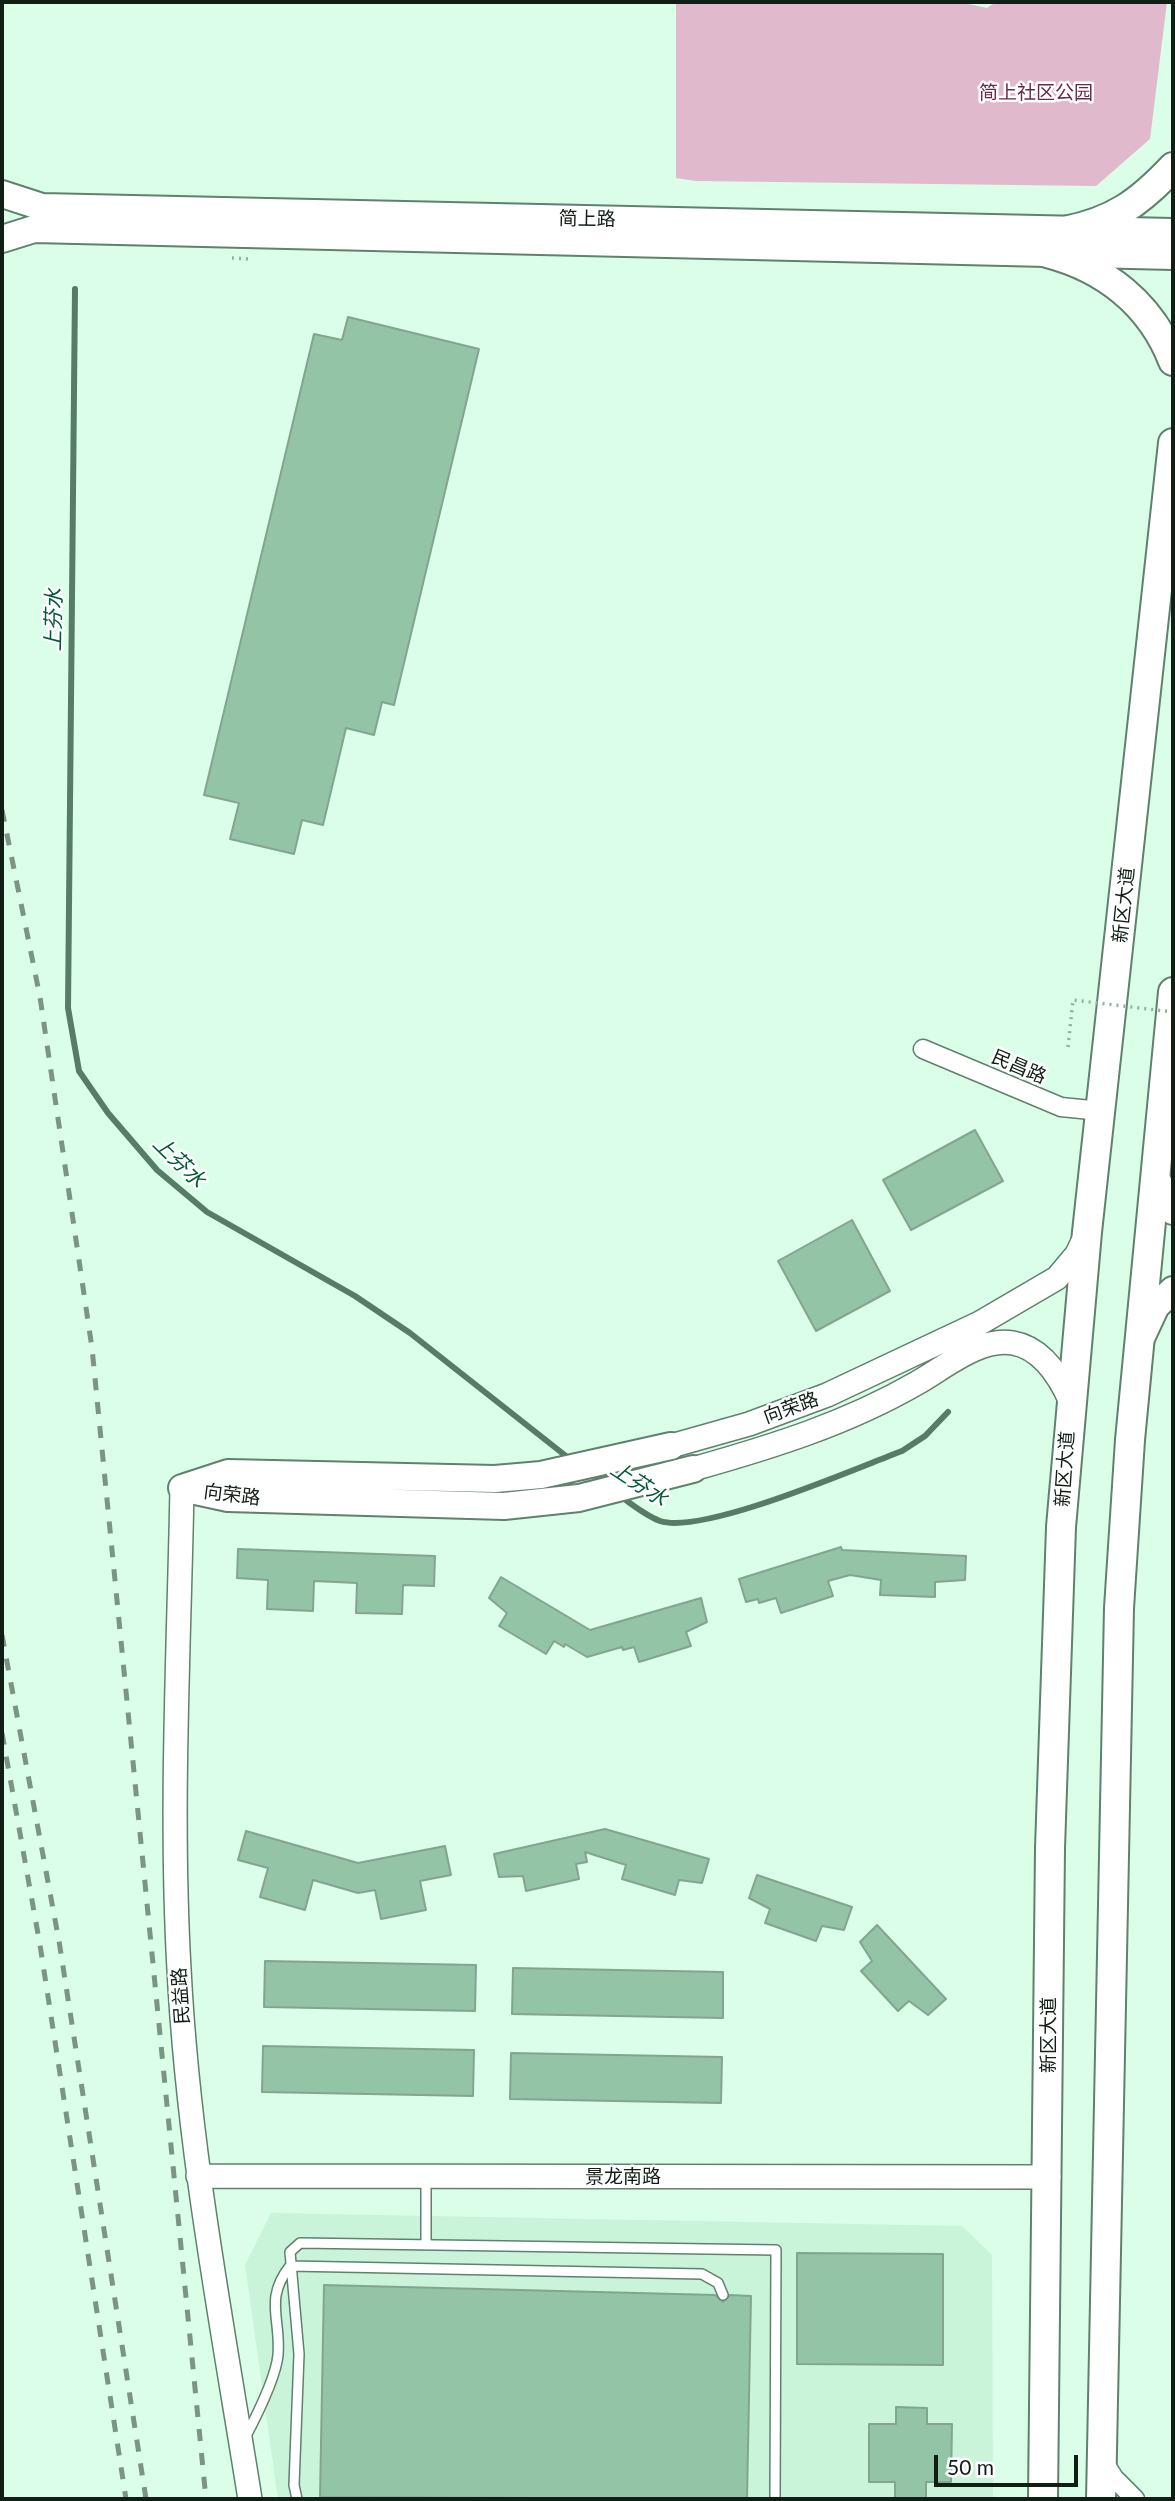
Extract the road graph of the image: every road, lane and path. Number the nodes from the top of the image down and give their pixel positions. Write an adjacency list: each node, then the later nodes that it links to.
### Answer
1 (1173, 167): 3 (main road)
2 (2, 194): 3 (main road, 简上路)
3 (1065, 231): 4 (main road, 简上路)
4 (1173, 232)
5 (2, 239): 6 (main road, 简上路)
6 (1047, 253): 7 (main road, 简上路); 8 (main road)
7 (1173, 256)
8 (1173, 361)
9 (1173, 443): 14 (main road, 新区大道)
10 (1173, 992): 15 (main road)
11 (1173, 1012): 12 (path, bridge)
12 (1068, 1046)
13 (923, 1049): 14 (street, 民昌路)
14 (1101, 1111): 17 (main road, 新区大道)
15 (1155, 1176): 16 (main road); 19 (main road)
16 (1173, 1211)
17 (1087, 1232): 20 (main road, 新区大道); 21 (street, 向荣路)
18 (1173, 1290): 19 (main road)
19 (1139, 1344): 31 (main road)
20 (1070, 1402): 22 (street, 向荣路); 26 (main road, 新区大道)
21 (671, 1446): 23 (main road, 向荣路)
22 (693, 1469): 23 (main road, 向荣路)
23 (182, 1488): 24 (street, 民益路)
24 (198, 2176): 25 (street, 景龙南路); 30 (street, 民益路)
25 (426, 2176): 26 (street, 景龙南路); 27 (lane)
26 (1049, 2177): 35 (main road, 新区大道)
27 (426, 2245): 28 (lane); 34 (lane)
28 (290, 2266): 29 (lane); 30 (lane); 33 (lane)
29 (723, 2295)
30 (241, 2445): 32 (street, 民益路)
31 (1103, 2459): 36 (main road); 37 (street)
32 (250, 2499)
33 (297, 2499)
34 (775, 2499)
35 (1043, 2499)
36 (1101, 2499)
37 (1135, 2499)

